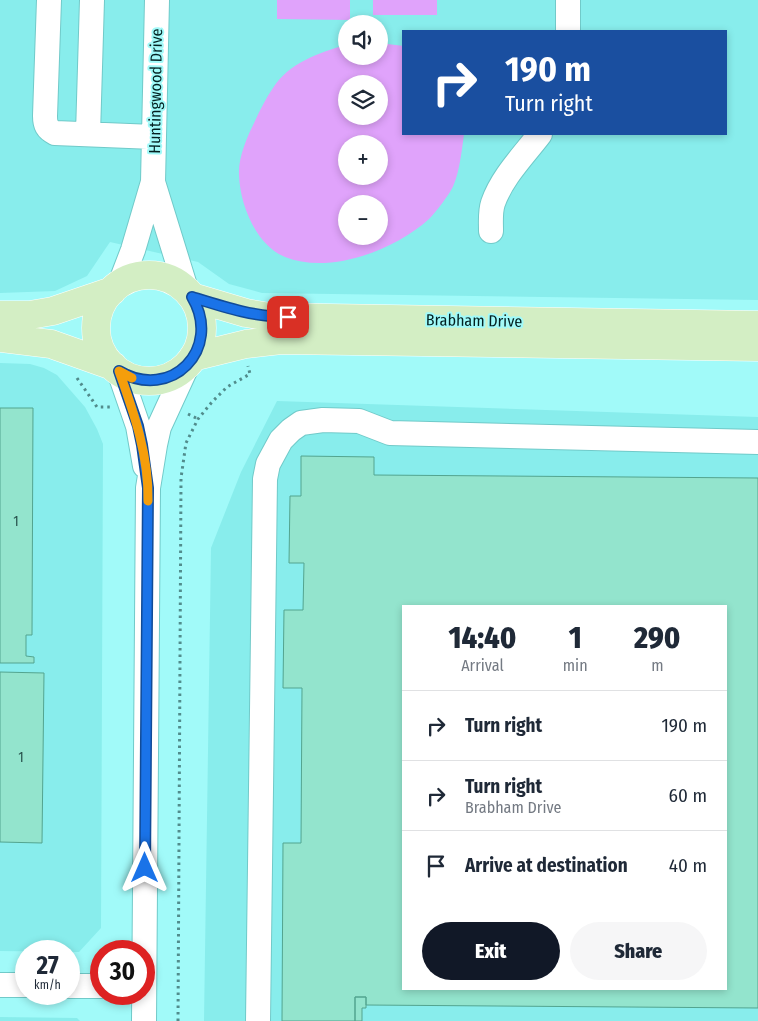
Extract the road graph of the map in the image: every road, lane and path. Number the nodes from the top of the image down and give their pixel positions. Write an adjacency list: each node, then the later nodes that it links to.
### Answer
1 (49, 0): 6 (street)
2 (92, 0): 6 (street)
3 (157, 0): 8 (street, Huntingwood Drive)
4 (568, 0): 5 (street)
5 (568, 30)
6 (88, 134): 8 (street)
7 (539, 135): 10 (street)
8 (154, 137): 9 (street, Huntingwood Drive)
9 (153, 182): 11 (street, Huntingwood Drive); 12 (street, Huntingwood Drive)
10 (491, 231)
11 (116, 287): 12 (main road); 13 (main road); 19 (main road)
12 (189, 293): 14 (main road, Brabham Drive); 18 (main road)
13 (0, 315)
14 (758, 325)
15 (0, 338): 19 (main road)
16 (246, 344): 17 (main road, Brabham Drive); 18 (main road, Brabham Drive); 23 (path)
17 (758, 347)
18 (191, 360): 19 (main road); 22 (street)
19 (116, 369): 21 (street)
20 (74, 375): 21 (path)
21 (132, 407): 25 (street)
22 (169, 407): 23 (path); 25 (street)
23 (198, 419): 31 (path)
24 (758, 442): 32 (street)
25 (148, 488): 26 (street)
26 (144, 940)
27 (0, 985): 28 (street)
28 (15, 986)
29 (144, 1005): 30 (street)
30 (144, 1021)
31 (178, 1021)
32 (258, 1021)

